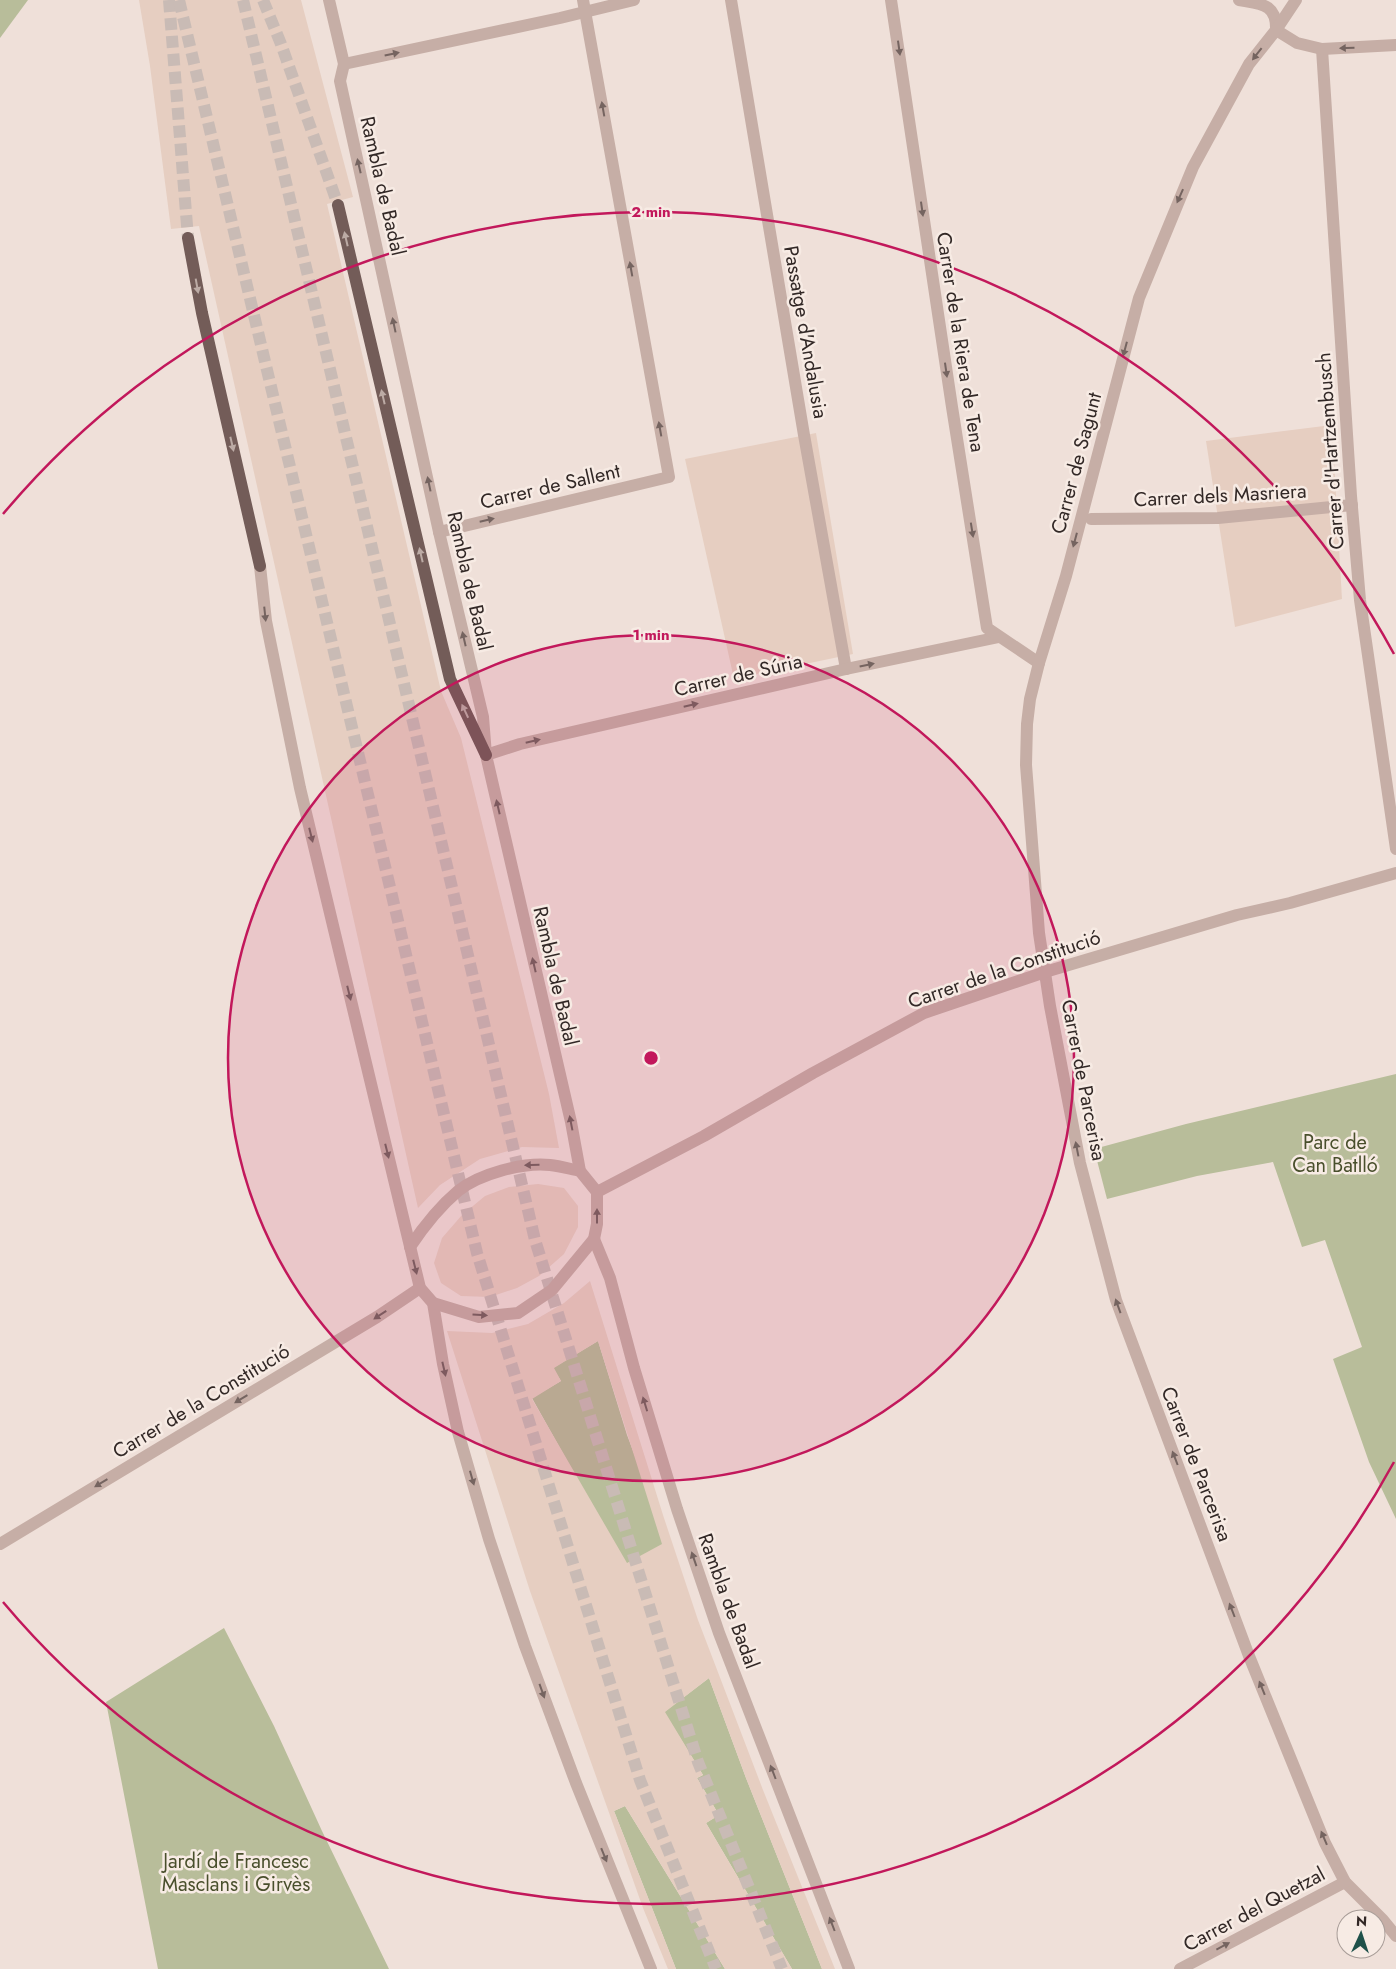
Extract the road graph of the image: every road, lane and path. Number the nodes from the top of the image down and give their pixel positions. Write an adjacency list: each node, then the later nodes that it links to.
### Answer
1 (329, 0): 11 (street, Rambla de Badal)
2 (634, 0): 7 (street)
3 (731, 0): 20 (street, Passatge d'Andalusia)
4 (891, 0): 18 (street, Carrer de la Riera de Tena, one-way to 18)
5 (1239, 0): 8 (street)
6 (1296, 0): 8 (street, Carrer de Sagunt)
7 (584, 6): 11 (street, one-way to 7); 16 (street, Carrer de Sallent, one-way to 7)
8 (1276, 30): 10 (street); 19 (street, Carrer de Sagunt, one-way to 19)
9 (1396, 45): 10 (street, one-way to 10)
10 (1322, 49): 14 (street, Carrer d'Hartzembusch)
11 (344, 64): 16 (street, Rambla de Badal, one-way to 11)
12 (338, 205): 21 (main road, one-way to 12)
13 (188, 238): 17 (main road, one-way to 17)
14 (1352, 505): 15 (street, Carrer dels Masriera); 22 (street, Carrer d'Hartzembusch)
15 (1090, 519)
16 (439, 532): 21 (street, Rambla de Badal, one-way to 16)
17 (260, 566): 28 (street, one-way to 28)
18 (999, 637): 19 (street, Carrer de la Riera de Tena); 20 (street, Carrer de Súria, one-way to 18)
19 (1039, 664): 24 (street, Carrer de Sagunt)
20 (846, 669): 21 (street, Carrer de Súria, one-way to 20)
21 (486, 755): 25 (street, Rambla de Badal, one-way to 21)
22 (1396, 849)
23 (1396, 873): 24 (street, Carrer de la Constitució)
24 (1045, 972): 26 (street, Carrer de la Constitució); 32 (street, Carrer de Parcerisa, one-way to 24)
25 (580, 1171): 26 (street, Rambla de Badal); 28 (street, one-way to 28)
26 (597, 1192): 27 (street, Rambla de Badal, one-way to 26)
27 (594, 1239): 30 (street, one-way to 27); 35 (street, Rambla de Badal, one-way to 27)
28 (410, 1247): 29 (street, one-way to 29)
29 (420, 1288): 30 (street); 31 (street, Carrer de la Constitució, one-way to 31)
30 (433, 1303): 34 (street, one-way to 34)
31 (0, 1544)
32 (1345, 1882): 33 (street, Carrer de Parcerisa); 36 (street, Carrer del Quetzal, one-way to 32)
33 (1396, 1936)
34 (651, 1969)
35 (849, 1969)
36 (1180, 1969)

